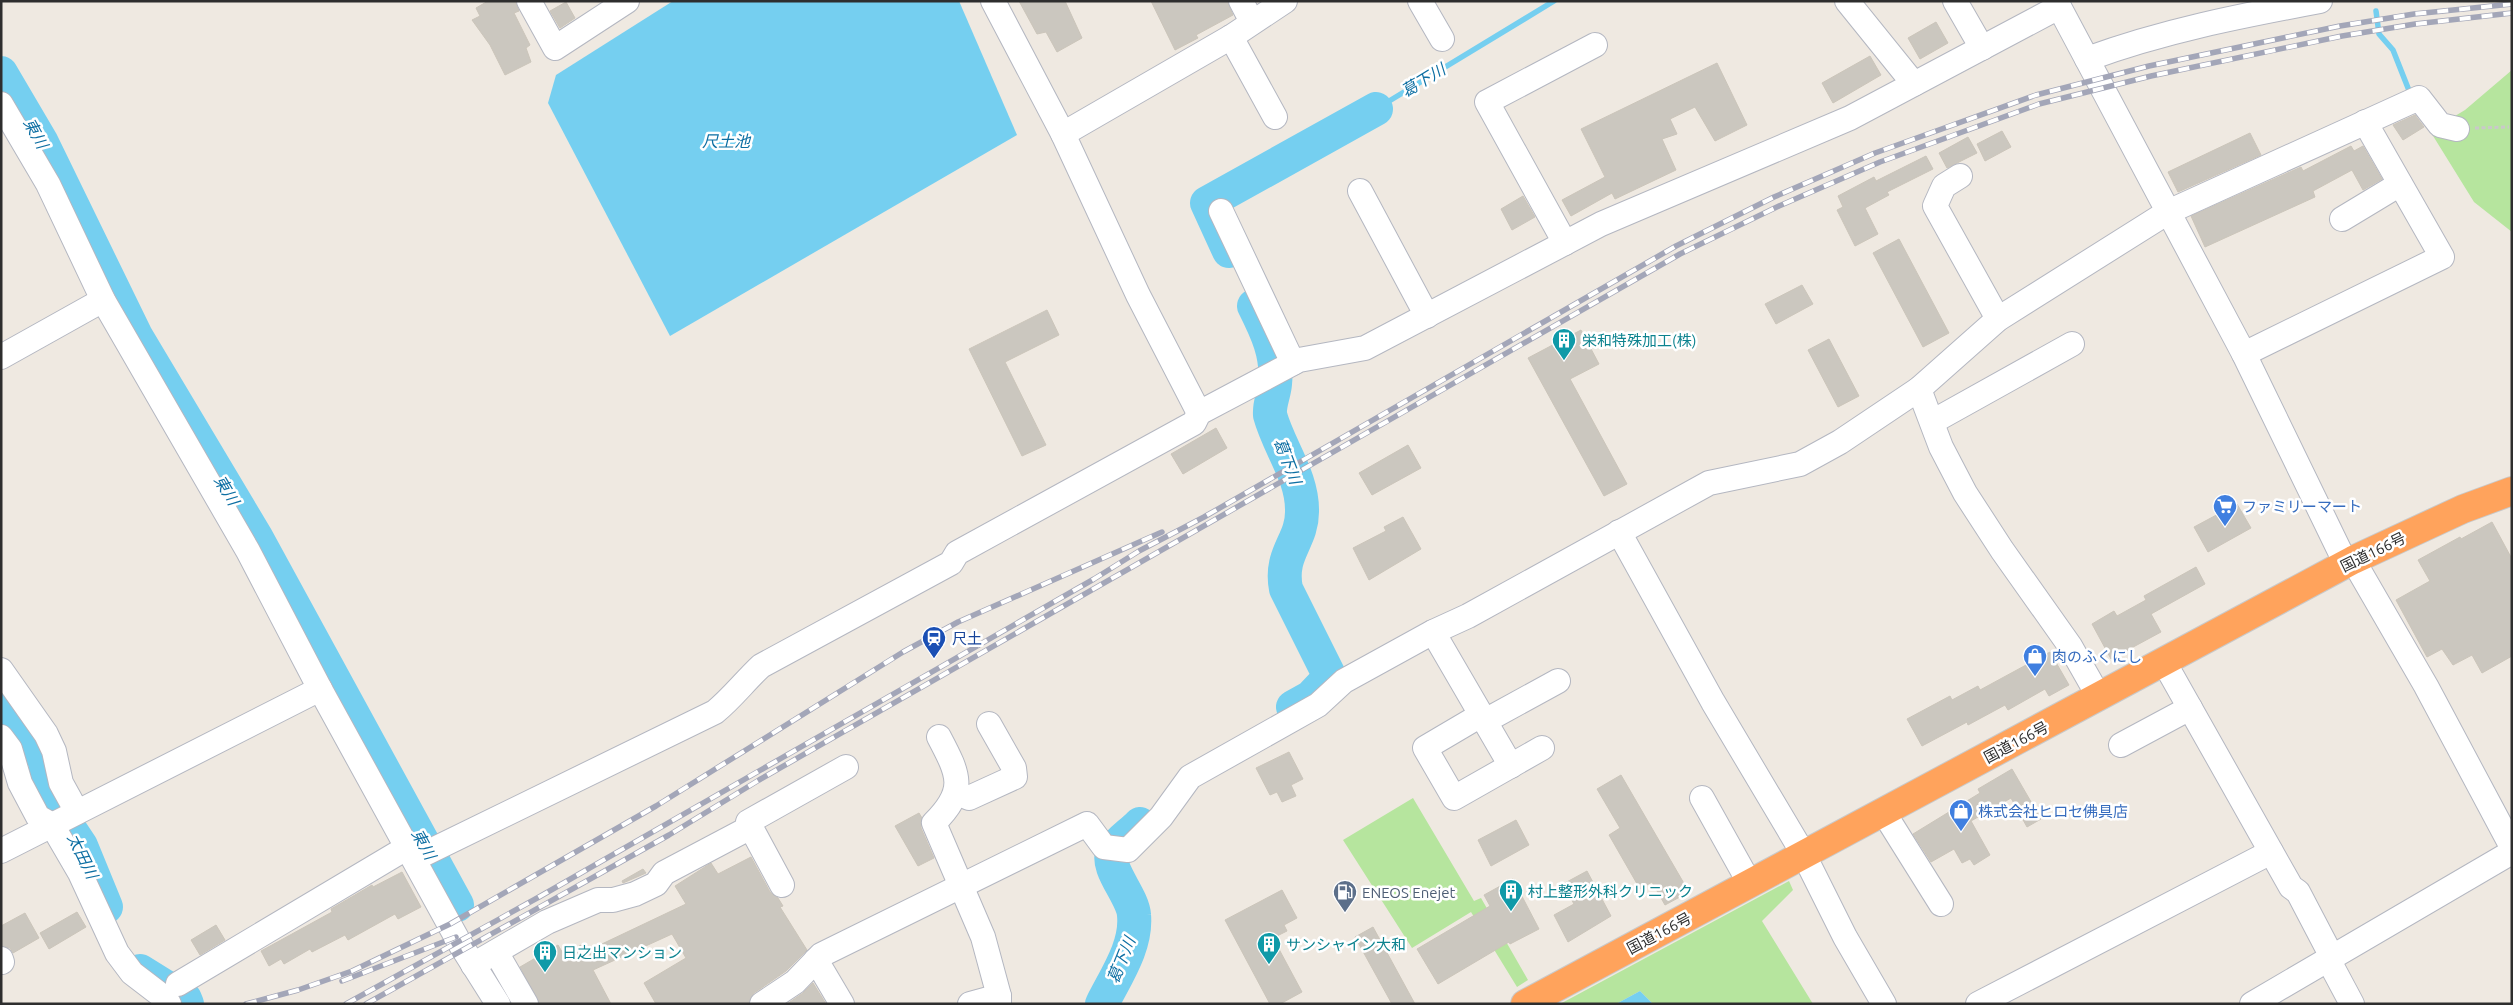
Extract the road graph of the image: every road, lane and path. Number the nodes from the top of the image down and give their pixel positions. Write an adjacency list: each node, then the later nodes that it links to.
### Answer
1 (529, 1): 2 (street)
2 (627, 1)
3 (993, 1): 23 (street)
4 (1241, 1): 11 (street)
5 (1285, 1): 11 (street)
6 (1420, 1): 13 (street)
7 (1847, 1): 17 (street)
8 (1955, 1): 15 (street)
9 (2320, 1): 16 (street)
10 (2057, 4): 15 (street); 16 (street)
11 (1252, 22): 12 (street)
12 (1231, 36): 19 (street); 23 (street)
13 (1442, 39)
14 (1595, 45): 30 (street)
15 (1982, 48): 17 (street)
16 (2087, 59): 28 (street)
17 (1914, 84): 30 (street)
18 (1, 104): 31 (street)
19 (1275, 117)
20 (2365, 122): 22 (street); 25 (street); 28 (street)
21 (2509, 127): 22 (path)
22 (2457, 129)
23 (1063, 134): 39 (street)
24 (1960, 176): 33 (street)
25 (2400, 184): 29 (street); 35 (street)
26 (1360, 191): 32 (street)
27 (1221, 211): 37 (street)
28 (2168, 212): 33 (street); 35 (street)
29 (2342, 219)
30 (1565, 242): 32 (street)
31 (103, 300): 36 (street); 48 (street)
32 (1427, 316): 37 (street)
33 (1998, 319): 38 (street)
34 (2072, 344): 40 (street)
35 (2244, 354): 43 (street)
36 (1, 357)
37 (1293, 363): 39 (street)
38 (1919, 389): 40 (street); 42 (street)
39 (1199, 413): 69 (street)
40 (1932, 422): 49 (street)
41 (2512, 491): 43 (highway, 国道166号)
42 (1619, 532): 44 (street); 70 (street)
43 (2349, 562): 45 (highway, 国道166号); 65 (street)
44 (1433, 632): 51 (street); 73 (street)
45 (2164, 662): 49 (highway, 国道166号); 50 (street)
46 (1, 670): 61 (street)
47 (1558, 681): 51 (street)
48 (320, 689): 61 (street); 69 (street)
49 (2099, 697): 62 (highway, 国道166号)
50 (2190, 708): 54 (street); 67 (street)
51 (1483, 718): 57 (street); 57 (street)
52 (989, 724): 59 (street)
53 (939, 737): 59 (street)
54 (2121, 745)
55 (4, 747): 63 (street)
56 (1542, 748): 57 (street)
57 (1511, 766)
58 (846, 767): 64 (street)
59 (957, 793): 73 (street)
60 (1702, 798): 71 (street)
61 (77, 812): 63 (street)
62 (1884, 812): 70 (highway, 国道166号); 74 (street)
63 (52, 824): 66 (street); 79 (street)
64 (751, 827): 72 (street); 75 (street)
65 (2512, 847)
66 (1, 851)
67 (2271, 852): 76 (street); 88 (street)
68 (2512, 852): 76 (street)
69 (418, 853): 78 (street); 79 (street)
70 (1804, 855): 71 (highway, 国道166号); 87 (street)
71 (1750, 884): 86 (highway, 国道166号)
72 (782, 886)
73 (961, 887): 77 (street); 80 (street)
74 (1941, 904)
75 (496, 952): 78 (street); 82 (street)
76 (2330, 958): 89 (street); 90 (street)
77 (816, 960): 83 (street); 84 (street)
78 (473, 965): 81 (street)
79 (173, 994)
80 (999, 1000): 85 (street)
81 (498, 1004)
82 (526, 1004)
83 (762, 1004)
84 (842, 1004)
85 (970, 1004)
86 (1525, 1004)
87 (1884, 1004)
88 (1978, 1004)
89 (2252, 1004)
90 (2352, 1004)

